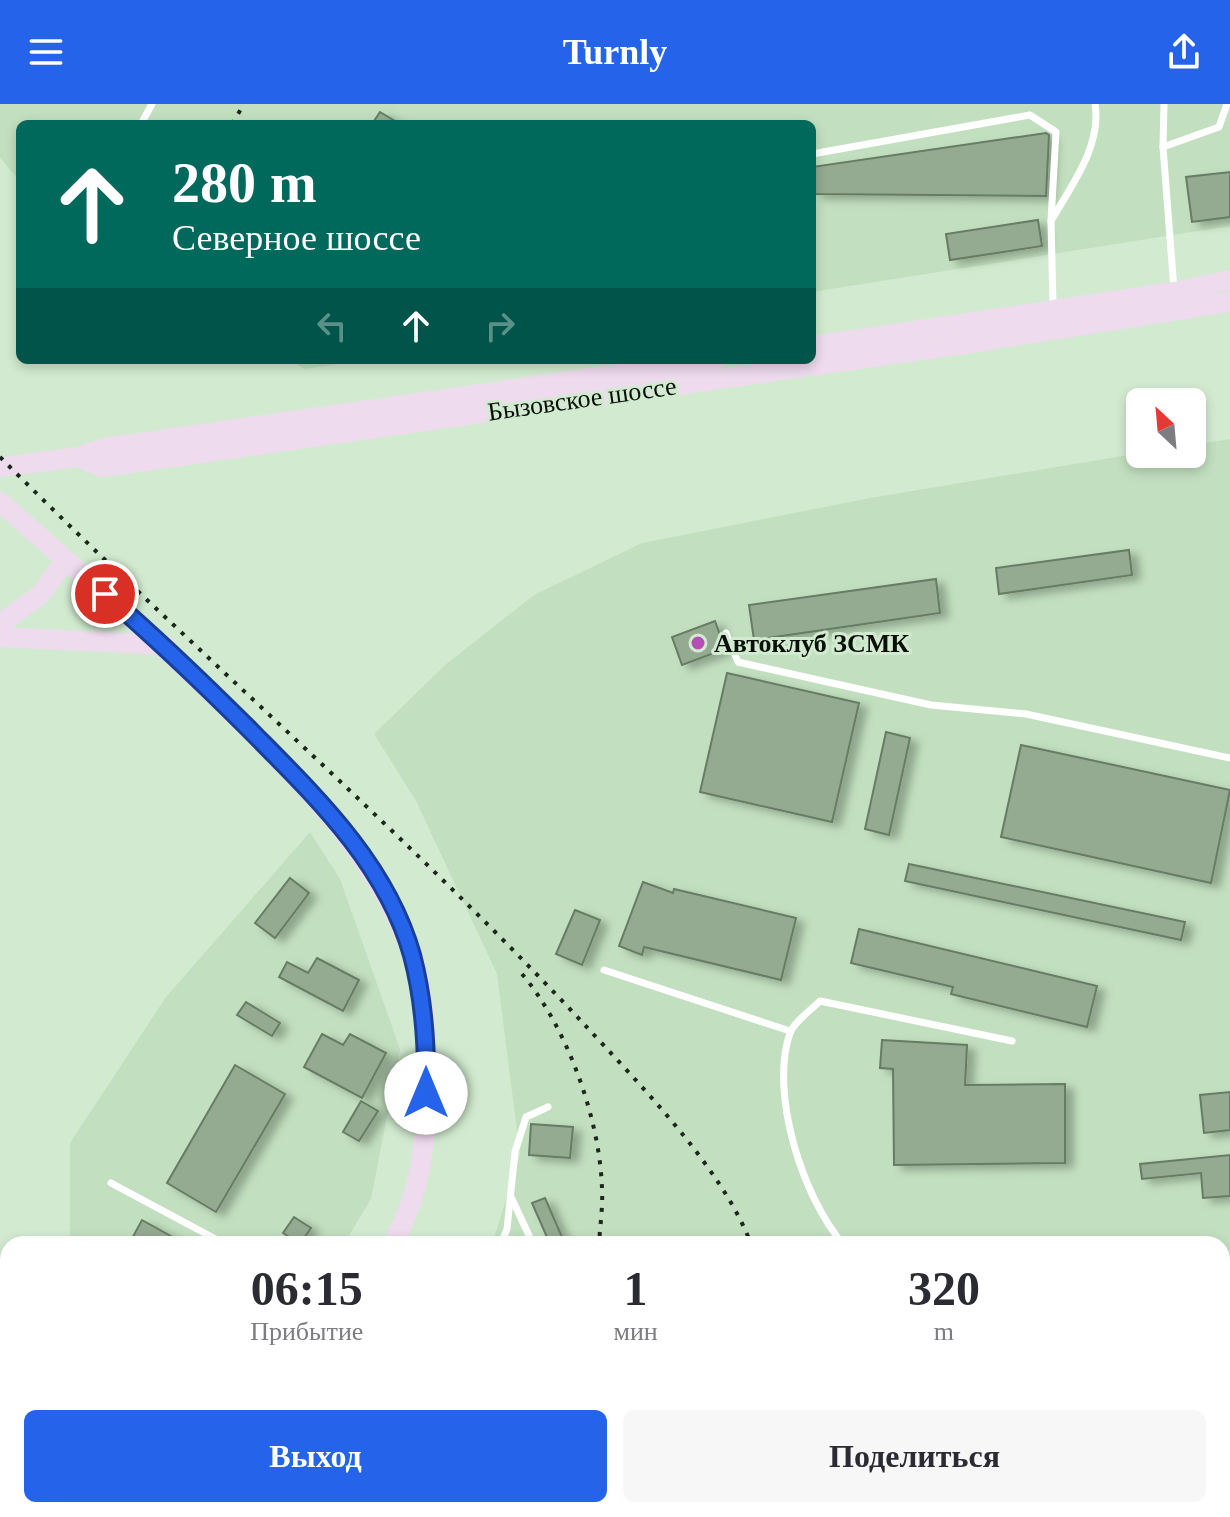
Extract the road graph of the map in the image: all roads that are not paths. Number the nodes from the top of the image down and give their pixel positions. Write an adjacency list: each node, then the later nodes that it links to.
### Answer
1 (1095, 104): 6 (lane)
2 (1164, 104): 4 (lane)
3 (1227, 104): 4 (lane)
4 (1163, 147): 8 (lane)
5 (816, 153): 6 (lane)
6 (1051, 221): 10 (lane)
7 (1230, 280): 8 (main road)
8 (1174, 292): 10 (main road)
9 (1230, 302): 13 (main road, Бызовское шоссе)
10 (1053, 308): 11 (main road)
11 (816, 345)
12 (687, 364): 13 (main road, Бызовское шоссе)
13 (78, 457): 14 (main road, Бызовское шоссе)
14 (0, 467)
15 (0, 502): 16 (main road)
16 (65, 560): 17 (main road); 20 (main road)
17 (0, 624)
18 (726, 633): 21 (lane)
19 (0, 637): 20 (main road)
20 (165, 645): 29 (main road)
21 (1230, 758)
22 (604, 970): 23 (lane)
23 (790, 1031): 24 (lane); 32 (lane)
24 (1012, 1041)
25 (548, 1107): 27 (lane)
26 (111, 1183): 28 (lane)
27 (510, 1196): 30 (lane); 31 (lane)
28 (210, 1236)
29 (396, 1236)
30 (504, 1236)
31 (529, 1236)
32 (836, 1236)

